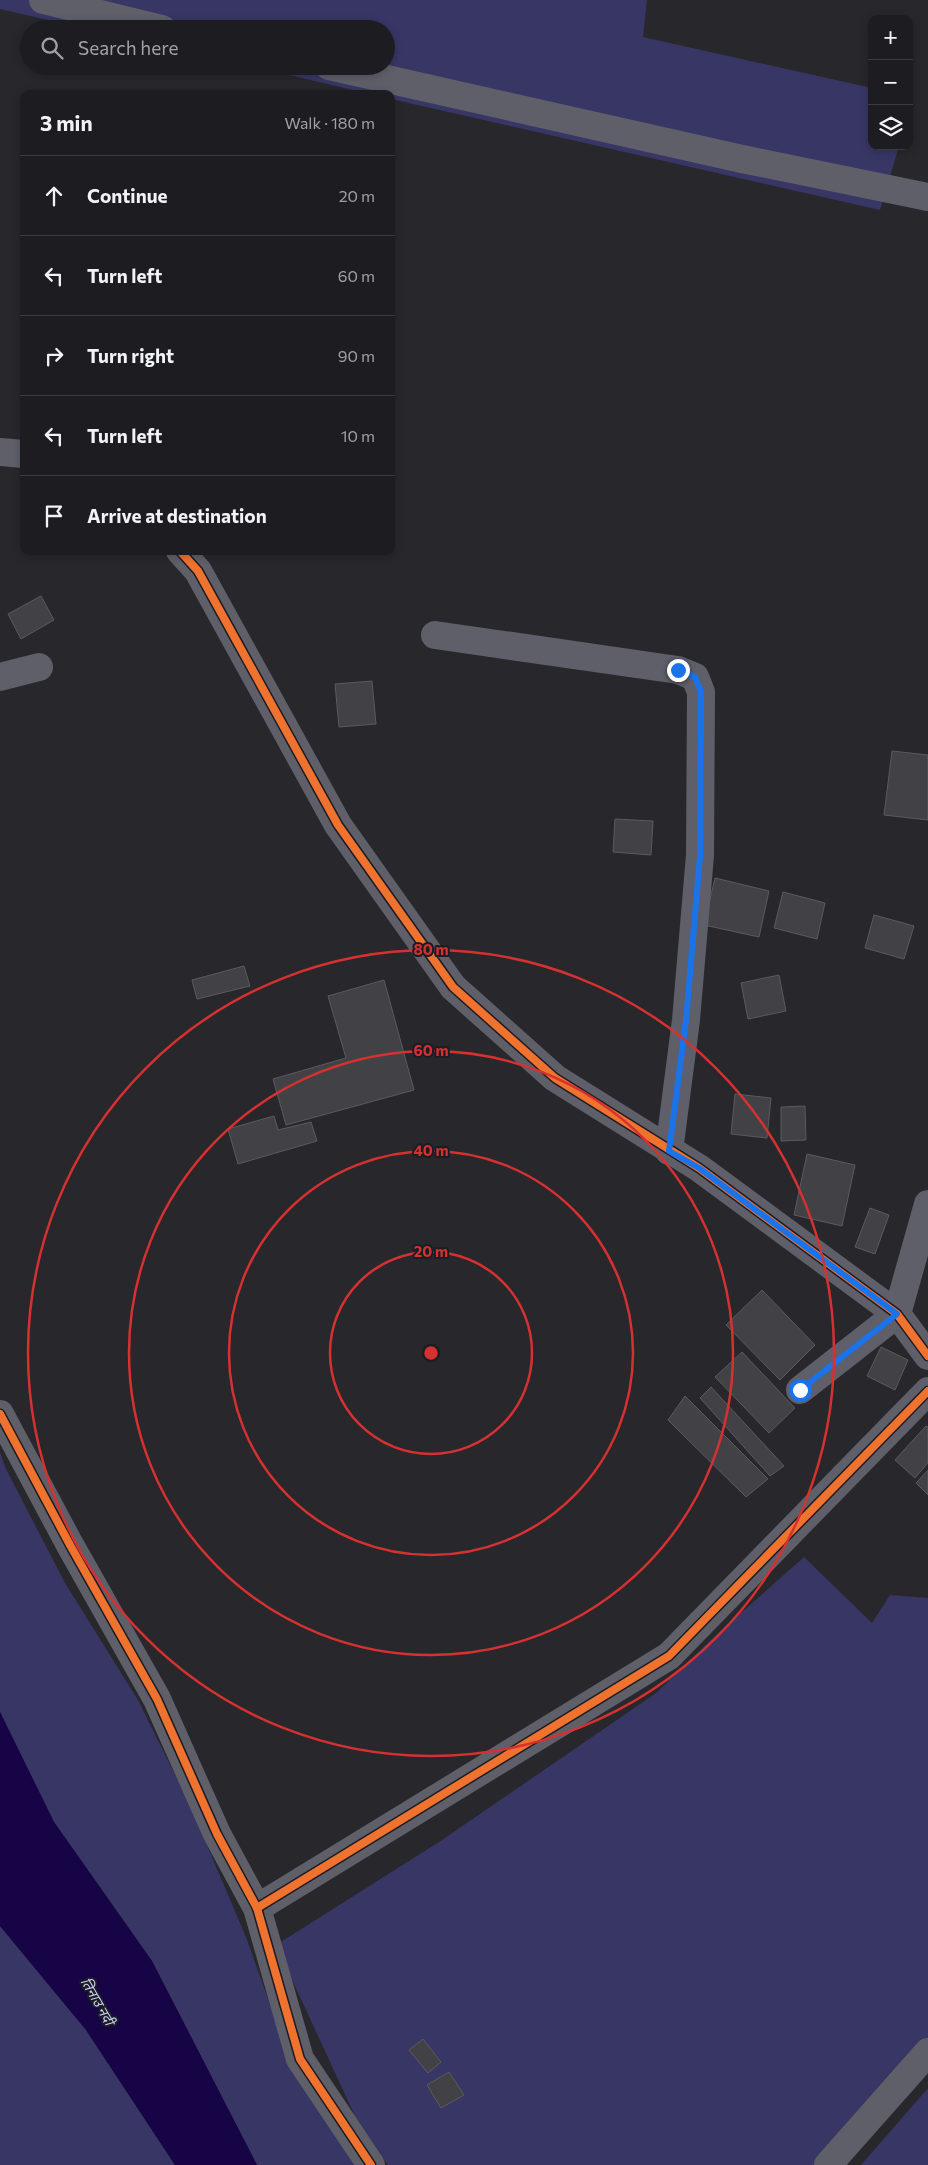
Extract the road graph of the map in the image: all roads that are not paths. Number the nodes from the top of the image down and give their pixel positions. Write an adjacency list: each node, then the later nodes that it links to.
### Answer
1 (43, 0): 2 (street)
2 (125, 20)
3 (369, 75): 4 (street)
4 (928, 197)
5 (0, 452): 6 (street)
6 (20, 454)
7 (184, 555): 11 (street)
8 (435, 635): 11 (street)
9 (39, 667): 10 (street)
10 (0, 677)
11 (669, 1151): 13 (street)
12 (928, 1204): 13 (street)
13 (897, 1314): 14 (street); 15 (street)
14 (928, 1356)
15 (800, 1390)
16 (928, 1391): 18 (street)
17 (0, 1414): 18 (street)
18 (257, 1908): 20 (street)
19 (928, 2052): 21 (street)
20 (371, 2165)
21 (828, 2165)

